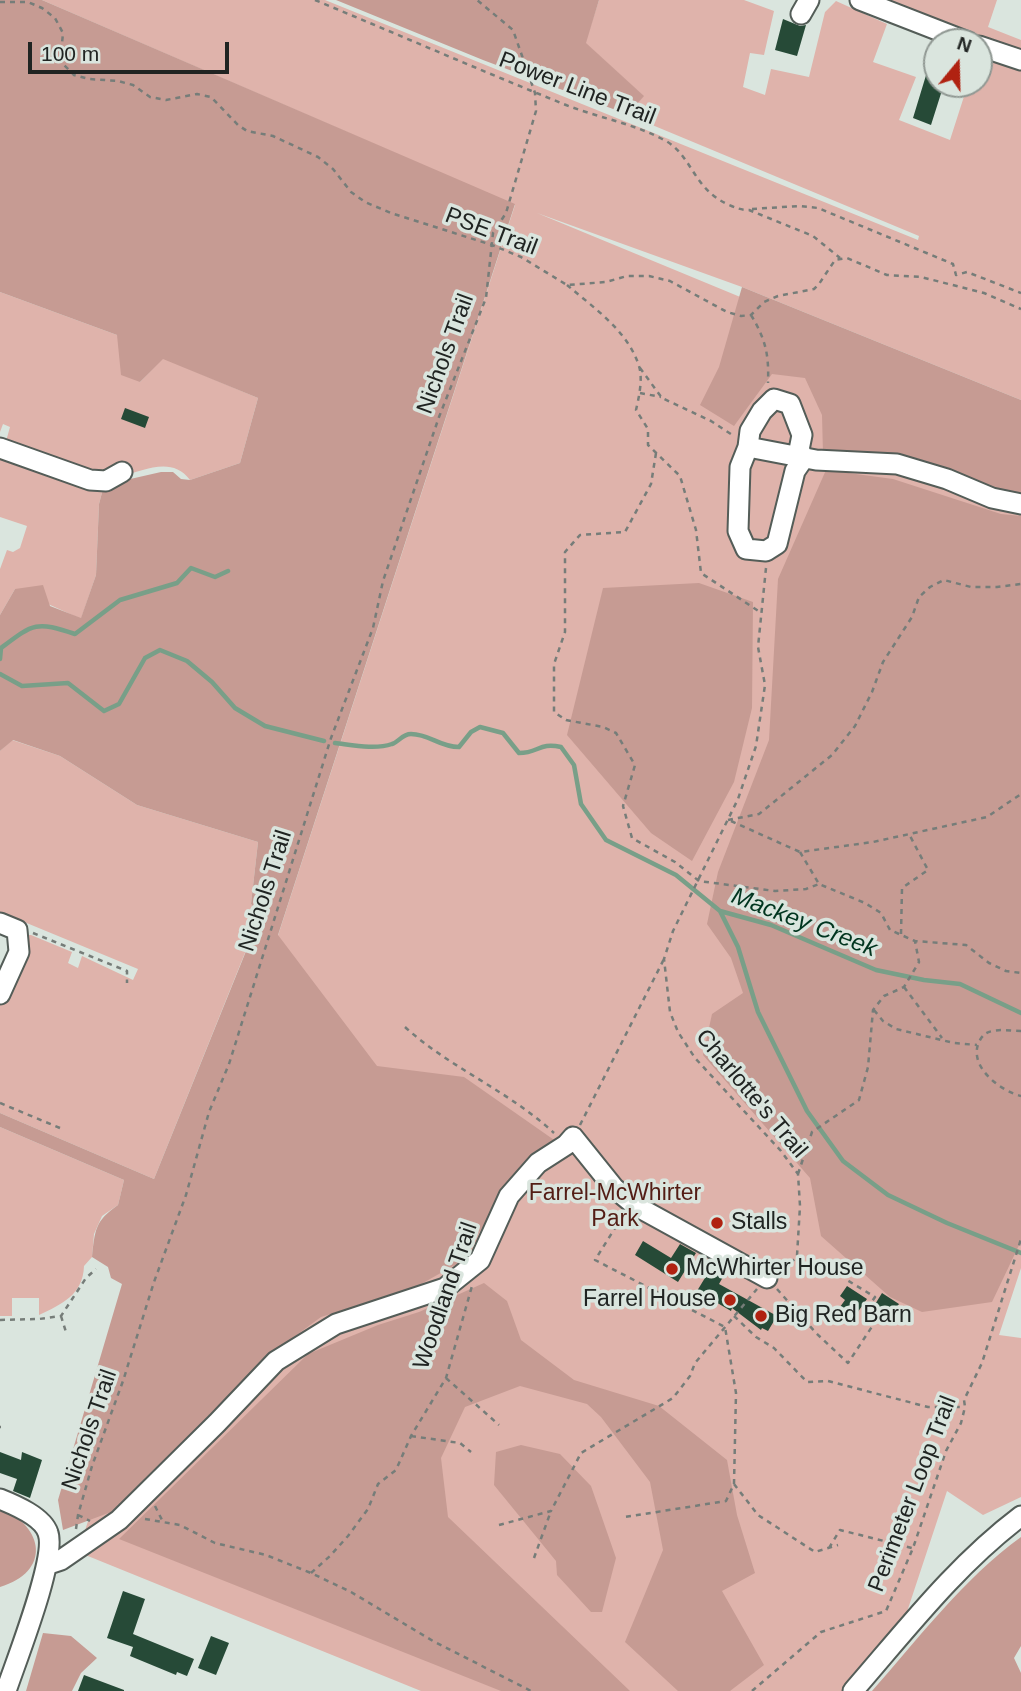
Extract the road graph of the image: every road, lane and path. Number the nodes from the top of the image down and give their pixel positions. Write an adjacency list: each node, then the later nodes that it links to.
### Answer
1 (315, 0): 8 (path, Power Line Trail)
2 (477, 0): 8 (path)
3 (860, 0): 5 (street)
4 (0, 2): 10 (path, PSE Trail)
5 (932, 28)
6 (993, 51): 7 (street)
7 (1021, 60)
8 (535, 93): 9 (path, Power Line Trail); 10 (path, Nichols Trail)
9 (749, 210): 11 (path, Power Line Trail); 12 (path)
10 (492, 245): 13 (path, PSE Trail); 74 (path, Nichols Trail)
11 (840, 258): 14 (path); 17 (path)
12 (956, 275): 14 (path); 15 (path)
13 (567, 285): 17 (path); 18 (path, PSE Trail)
14 (953, 285): 16 (path)
15 (1021, 293)
16 (1021, 309)
17 (751, 315): 21 (path)
18 (640, 368): 19 (path); 20 (path, PSE Trail)
19 (640, 393): 20 (path); 24 (path)
20 (662, 398): 22 (path)
21 (774, 399): 22 (street); 25 (street)
22 (748, 447): 25 (street); 28 (street)
23 (0, 448): 26 (street)
24 (656, 453): 30 (path); 35 (path)
25 (803, 458): 27 (street); 28 (street)
26 (122, 472)
27 (1021, 504)
28 (766, 551): 30 (path, Charlotte's Trail)
29 (1021, 584): 32 (path)
30 (761, 612): 32 (path, Charlotte's Trail)
31 (1021, 793): 33 (path)
32 (728, 820): 34 (path); 35 (path, Charlotte's Trail)
33 (909, 834): 34 (path); 38 (path)
34 (800, 852): 36 (path)
35 (698, 883): 36 (path); 40 (path, Charlotte's Trail)
36 (819, 884): 38 (path)
37 (9, 926): 42 (path); 44 (street)
38 (901, 934): 39 (path)
39 (915, 942): 41 (path); 43 (path)
40 (664, 959): 53 (path); 54 (path, Charlotte's Trail)
41 (1021, 973)
42 (127, 982)
43 (905, 986): 45 (path); 48 (path)
44 (0, 994)
45 (873, 1010): 48 (path); 54 (path)
46 (405, 1027): 53 (path)
47 (1021, 1031): 49 (path)
48 (943, 1040): 49 (path)
49 (977, 1045): 50 (path)
50 (1021, 1096)
51 (0, 1103): 52 (path)
52 (60, 1128)
53 (570, 1141): 55 (street); 77 (street, Woodland Trail)
54 (797, 1174): 58 (path, Charlotte's Trail)
55 (631, 1202): 58 (street); 64 (path)
56 (1021, 1239): 67 (path, Perimeter Loop Trail)
57 (96, 1269): 61 (path)
58 (767, 1278): 59 (path); 62 (path, Charlotte's Trail)
59 (847, 1280)
60 (472, 1287): 66 (path, Woodland Trail)
61 (61, 1316): 63 (path); 65 (path)
62 (734, 1316): 64 (path, Charlotte's Trail); 67 (path)
63 (0, 1320)
64 (725, 1326): 71 (path); 73 (path, Charlotte's Trail)
65 (66, 1332)
66 (446, 1378): 68 (path); 69 (path, Woodland Trail)
67 (965, 1407): 81 (path, Perimeter Loop Trail)
68 (499, 1425)
69 (411, 1436): 70 (path); 85 (path, Woodland Trail)
70 (471, 1451)
71 (734, 1484): 76 (path); 80 (path)
72 (0, 1499): 84 (street)
73 (551, 1511): 78 (path); 83 (path)
74 (78, 1515): 77 (path); 82 (path, Nichols Trail)
75 (1021, 1516): 89 (street)
76 (625, 1517)
77 (119, 1520): 82 (street); 85 (path)
78 (499, 1525)
79 (838, 1545): 80 (path)
80 (829, 1548): 81 (path)
81 (913, 1548): 88 (path, Perimeter Loop Trail)
82 (76, 1550): 84 (street)
83 (534, 1558)
84 (49, 1563): 86 (street)
85 (311, 1573): 87 (path)
86 (6, 1691)
87 (531, 1691)
88 (752, 1691)
89 (853, 1691)

